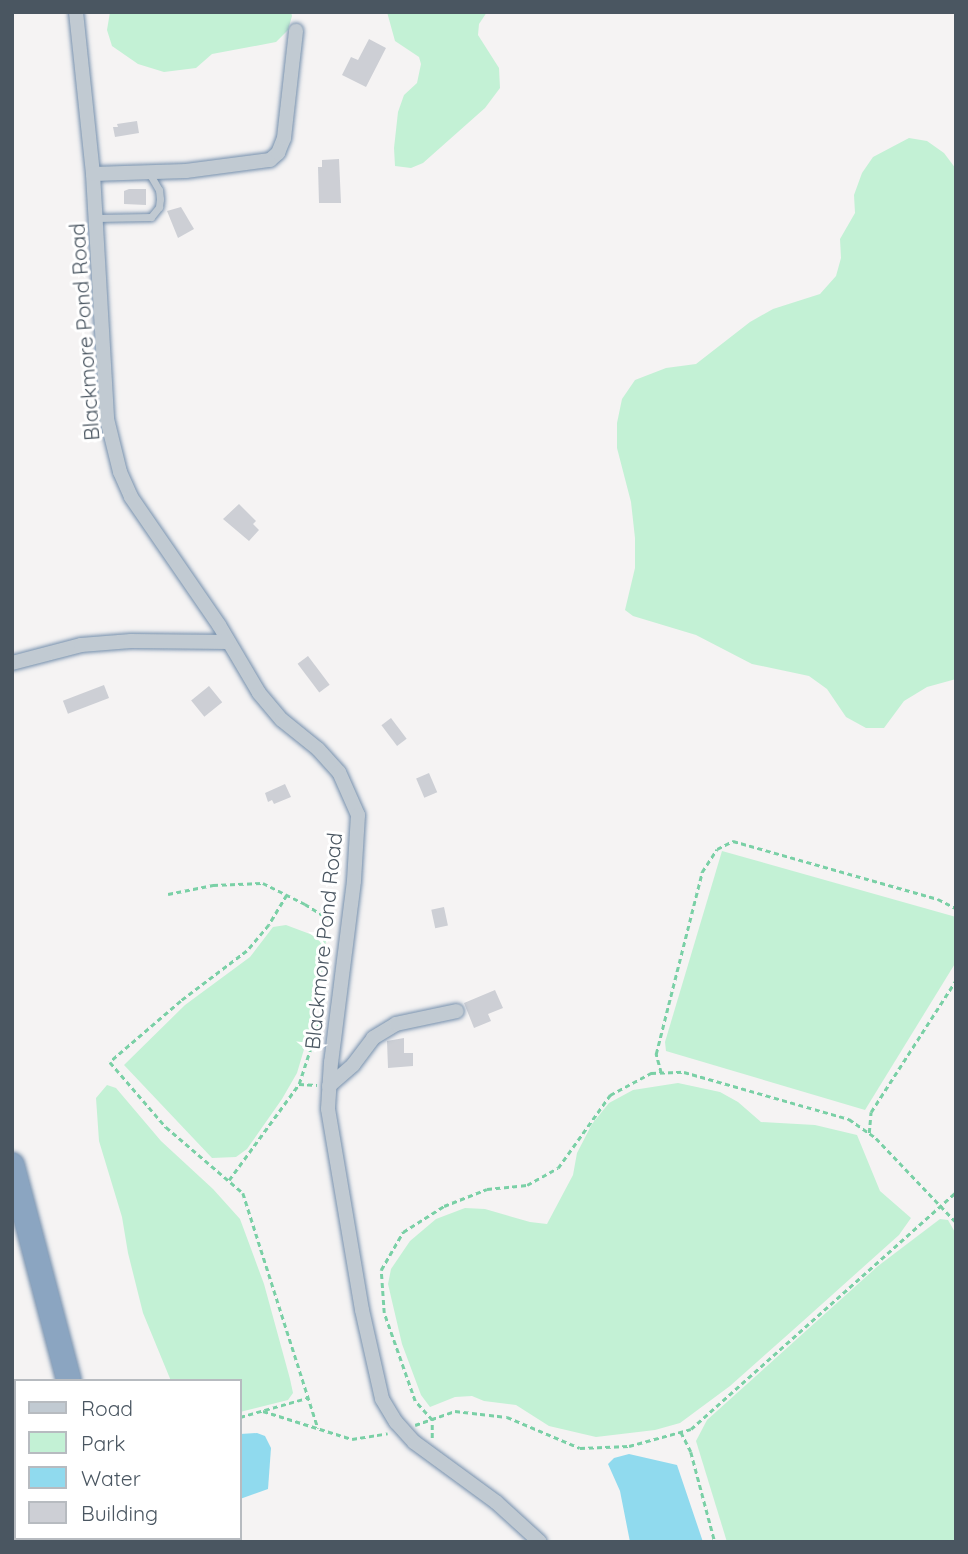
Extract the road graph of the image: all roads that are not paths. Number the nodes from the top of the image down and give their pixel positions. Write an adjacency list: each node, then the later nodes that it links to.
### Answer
1 (76, 12): 4 (street, Blackmore Pond Road)
2 (296, 32): 3 (street)
3 (148, 172): 4 (street); 5 (lane)
4 (93, 174): 5 (street, Blackmore Pond Road)
5 (96, 218): 6 (street, Blackmore Pond Road)
6 (228, 642): 7 (street); 9 (street, Blackmore Pond Road)
7 (12, 663)
8 (457, 1011): 9 (street)
9 (329, 1086): 12 (street, Blackmore Pond Road)
10 (12, 1165): 11 (highway)
11 (68, 1379)
12 (540, 1542)

